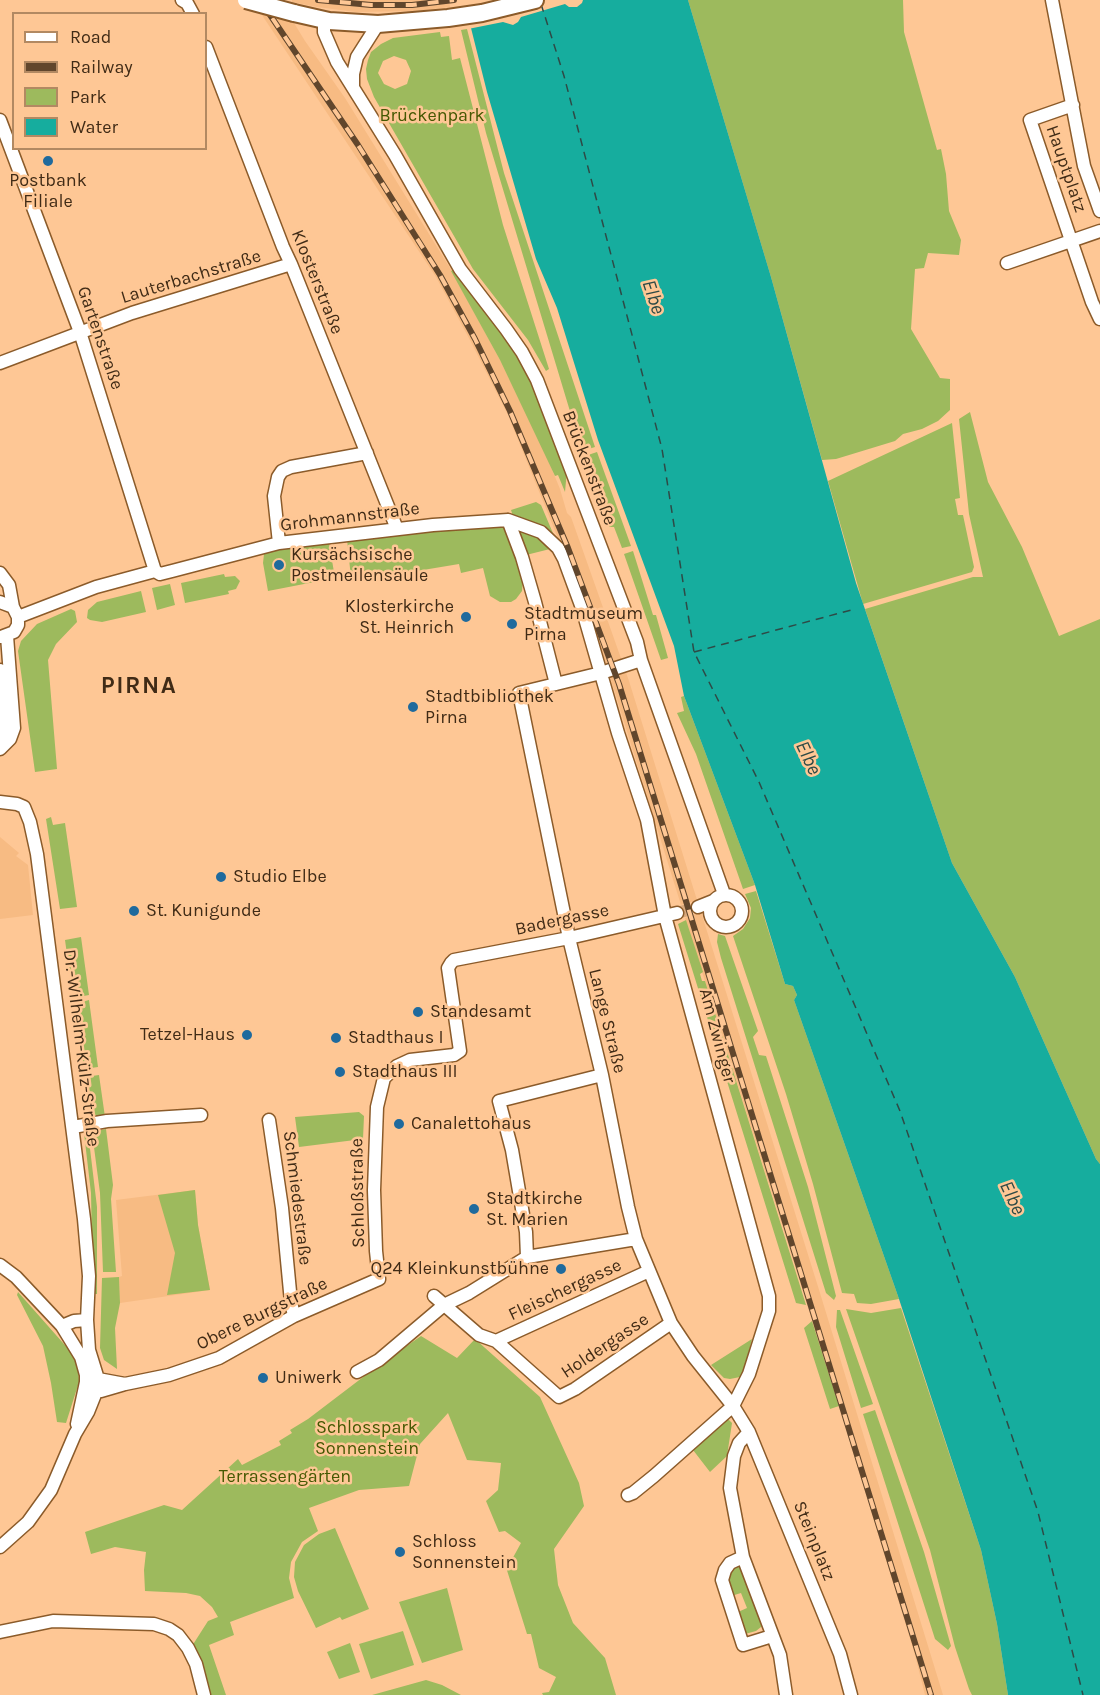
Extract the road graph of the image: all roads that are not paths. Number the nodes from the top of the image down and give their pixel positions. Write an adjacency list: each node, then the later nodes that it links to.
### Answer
1 (182, 0): 5 (street)
2 (246, 0): 6 (main road, bridge)
3 (535, 0): 7 (main road)
4 (1052, 0): 10 (street)
5 (192, 12)
6 (324, 20): 7 (main road); 9 (street, Brückenstraße)
7 (378, 24): 9 (street)
8 (207, 50): 16 (street, Klosterstraße)
9 (353, 87): 29 (street, Brückenstraße)
10 (1073, 105): 12 (street, Hauptplatz); 14 (street, Hauptplatz)
11 (0, 120): 18 (street, Gartenstraße)
12 (1100, 211)
13 (1100, 231): 14 (street, Hauptplatz)
14 (1072, 241): 15 (street, Hauptplatz); 17 (street, Hauptplatz)
15 (1007, 263)
16 (291, 264): 18 (street, Lauterbachstraße); 20 (street, Klosterstraße)
17 (1100, 319)
18 (81, 332): 19 (street, Lauterbachstraße); 24 (street, Gartenstraße)
19 (0, 363)
20 (367, 453): 22 (street, Klosterstraße); 23 (street)
21 (508, 520): 22 (street, Grohmannstraße); 31 (street, Grohmannstraße); 32 (street)
22 (397, 529): 23 (street, Grohmannstraße)
23 (279, 543): 24 (street, Grohmannstraße)
24 (155, 571): 27 (street, Grohmannstraße)
25 (0, 573): 27 (street)
26 (0, 600): 27 (street)
27 (16, 612): 28 (street)
28 (3, 636): 33 (street)
29 (641, 660): 31 (street); 35 (street, Brückenstraße)
30 (0, 669): 33 (street)
31 (600, 673): 32 (street); 36 (street, Am Zwinger)
32 (556, 684): 37 (street, Lange Straße)
33 (0, 748)
34 (0, 802): 42 (street, Dr.-Wilhelm-Külz-Straße)
35 (699, 907)
36 (671, 914): 37 (street, Badergasse); 58 (street, Am Zwinger)
37 (569, 938): 38 (street, Badergasse); 39 (street, Lange Straße)
38 (454, 960): 47 (street, Schloßstraße)
39 (602, 1075): 43 (street, Lange Straße); 44 (street)
40 (201, 1115): 42 (street)
41 (269, 1120): 49 (street, Schmiedestraße)
42 (73, 1127): 50 (street, Dr.-Wilhelm-Külz-Straße)
43 (636, 1239): 44 (street); 46 (street, Lange Straße)
44 (527, 1257): 48 (street)
45 (0, 1265): 52 (street)
46 (649, 1271): 51 (street, Lange Straße); 53 (street, Fleischergasse)
47 (379, 1279): 49 (street, Obere Burgstraße)
48 (439, 1300): 53 (street); 56 (street)
49 (294, 1316): 57 (street, Obere Burgstraße)
50 (87, 1320): 52 (street); 55 (street, Dr.-Wilhelm-Külz-Straße)
51 (671, 1323): 53 (street, Holdergasse); 54 (street, Lange Straße)
52 (62, 1326): 55 (street)
53 (496, 1341)
54 (688, 1348): 58 (street, Steinplatz)
55 (85, 1354): 57 (street)
56 (357, 1372)
57 (93, 1384): 61 (street)
58 (734, 1406): 59 (street, Steinplatz); 60 (street)
59 (749, 1432): 62 (street); 67 (street, Steinplatz)
60 (628, 1495)
61 (0, 1547)
62 (742, 1557): 64 (street); 64 (street)
63 (0, 1632): 65 (street)
64 (772, 1636): 66 (street)
65 (204, 1695)
66 (786, 1695)
67 (851, 1695)

